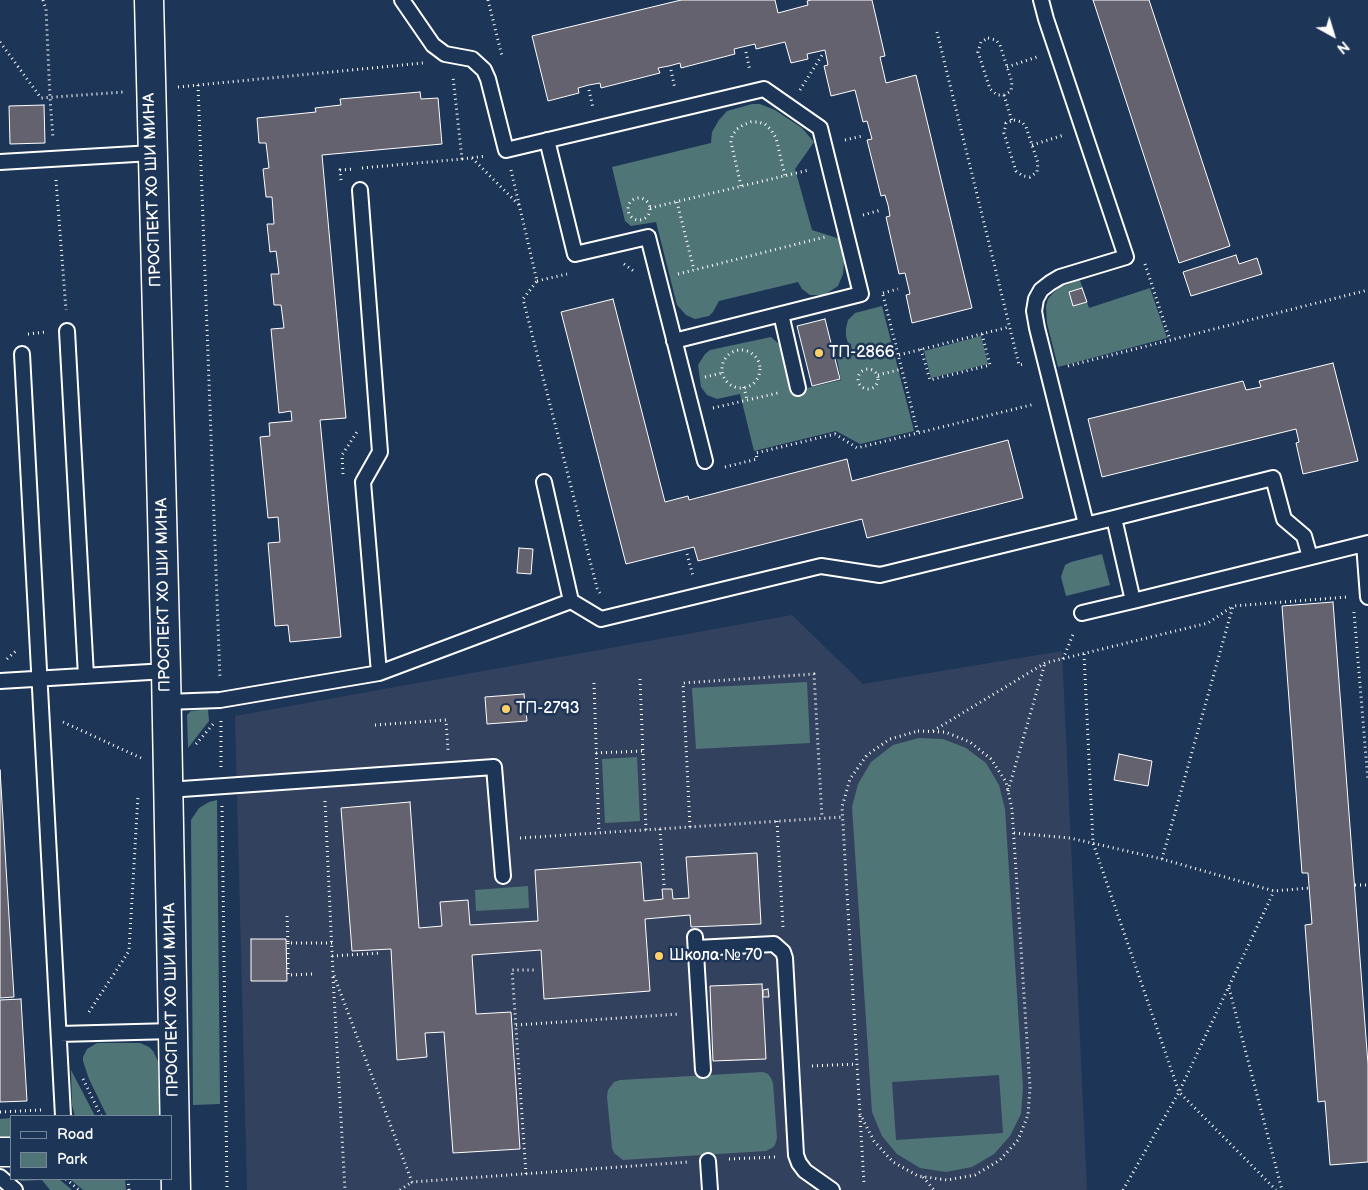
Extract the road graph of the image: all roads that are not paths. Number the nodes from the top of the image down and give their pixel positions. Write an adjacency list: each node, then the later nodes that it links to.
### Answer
1 (149, 0): 5 (street, ПРОСПЕКТ ХО ШИ МИНА)
2 (402, 0): 4 (lane)
3 (1041, 0): 16 (lane)
4 (547, 140): 8 (lane); 10 (lane)
5 (152, 153): 6 (lane); 23 (street, ПРОСПЕКТ ХО ШИ МИНА)
6 (0, 162)
7 (360, 190): 24 (lane)
8 (781, 314): 10 (lane); 12 (lane)
9 (67, 331): 25 (lane)
10 (674, 341): 13 (lane)
11 (22, 354): 26 (lane)
12 (798, 388)
13 (705, 461)
14 (544, 482): 20 (lane)
15 (1114, 518): 16 (lane); 18 (lane); 21 (lane)
16 (1086, 524): 20 (lane)
17 (1366, 544): 18 (lane); 19 (lane)
18 (1310, 557): 21 (lane)
19 (1368, 596)
20 (570, 601): 24 (lane)
21 (1134, 601): 22 (lane)
22 (1082, 613)
23 (166, 671): 25 (lane); 28 (street, ПРОСПЕКТ ХО ШИ МИНА)
24 (379, 673): 28 (lane)
25 (86, 676): 26 (lane)
26 (40, 679): 27 (lane); 32 (lane)
27 (0, 681)
28 (166, 702): 29 (street, ПРОСПЕКТ ХО ШИ МИНА)
29 (168, 790): 30 (lane); 31 (street, ПРОСПЕКТ ХО ШИ МИНА)
30 (503, 876)
31 (173, 1031): 32 (lane); 35 (street, ПРОСПЕКТ ХО ШИ МИНА)
32 (59, 1034): 34 (lane)
33 (703, 1070): 41 (lane)
34 (63, 1112)
35 (173, 1142): 39 (street, ПРОСПЕКТ ХО ШИ МИНА)
36 (708, 1160): 40 (lane)
37 (0, 1177): 38 (lane)
38 (16, 1190)
39 (176, 1190)
40 (710, 1190)
41 (832, 1190)

